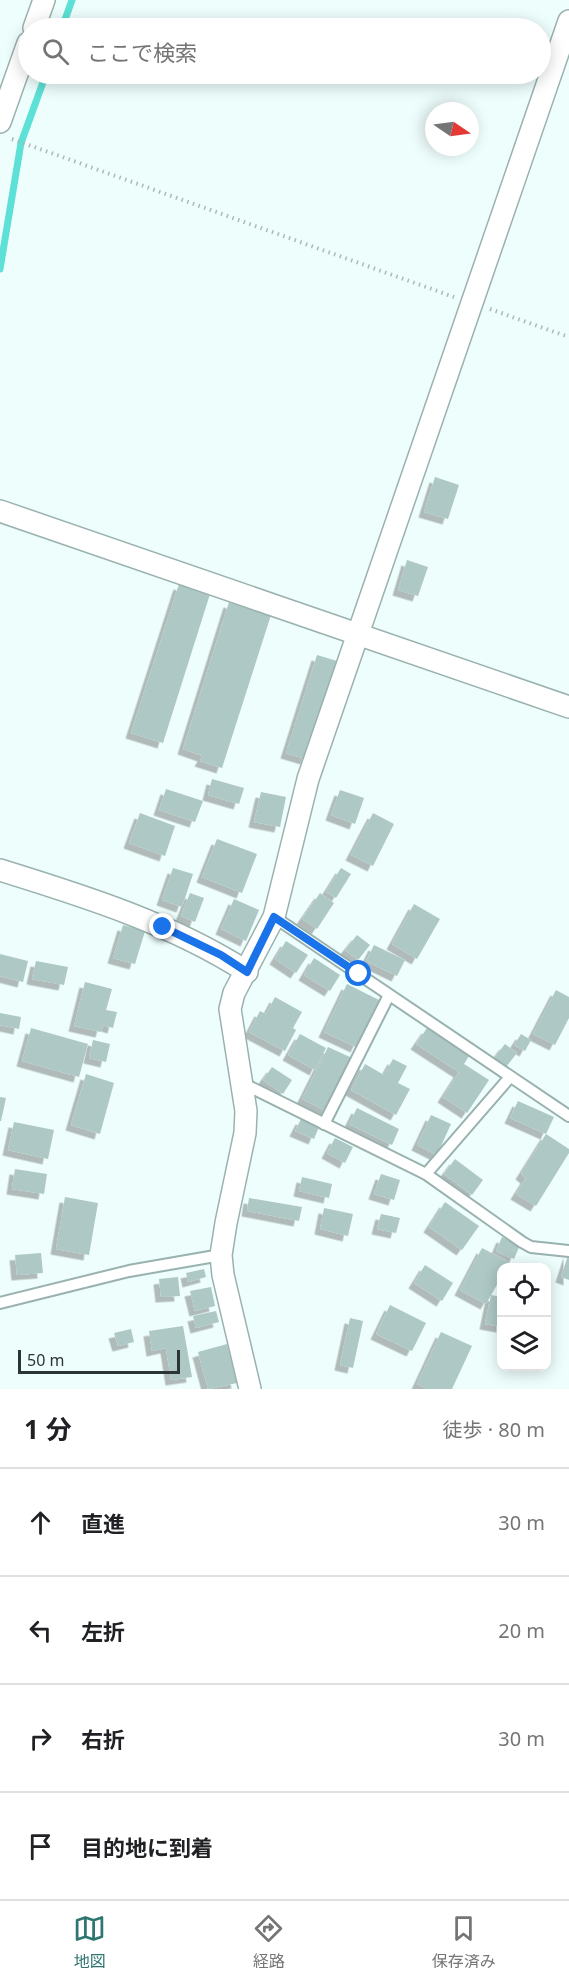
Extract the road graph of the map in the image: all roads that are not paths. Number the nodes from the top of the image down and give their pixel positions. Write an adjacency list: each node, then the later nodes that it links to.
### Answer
1 (44, 0): 2 (street)
2 (38, 18)
3 (569, 21): 4 (street)
4 (551, 73)
5 (18, 81): 7 (street)
6 (547, 84): 9 (street)
7 (5, 130)
8 (0, 511): 9 (street)
9 (358, 633): 10 (street); 12 (street)
10 (569, 707)
11 (0, 870): 13 (street)
12 (274, 917): 13 (street); 14 (lane)
13 (247, 972): 16 (street)
14 (390, 995): 15 (lane); 18 (lane)
15 (510, 1077): 17 (lane); 19 (lane)
16 (242, 1083): 18 (lane); 21 (street)
17 (569, 1116)
18 (324, 1124): 19 (lane)
19 (426, 1174): 20 (lane)
20 (569, 1251)
21 (221, 1254): 22 (lane); 23 (street)
22 (0, 1303)
23 (250, 1389)

